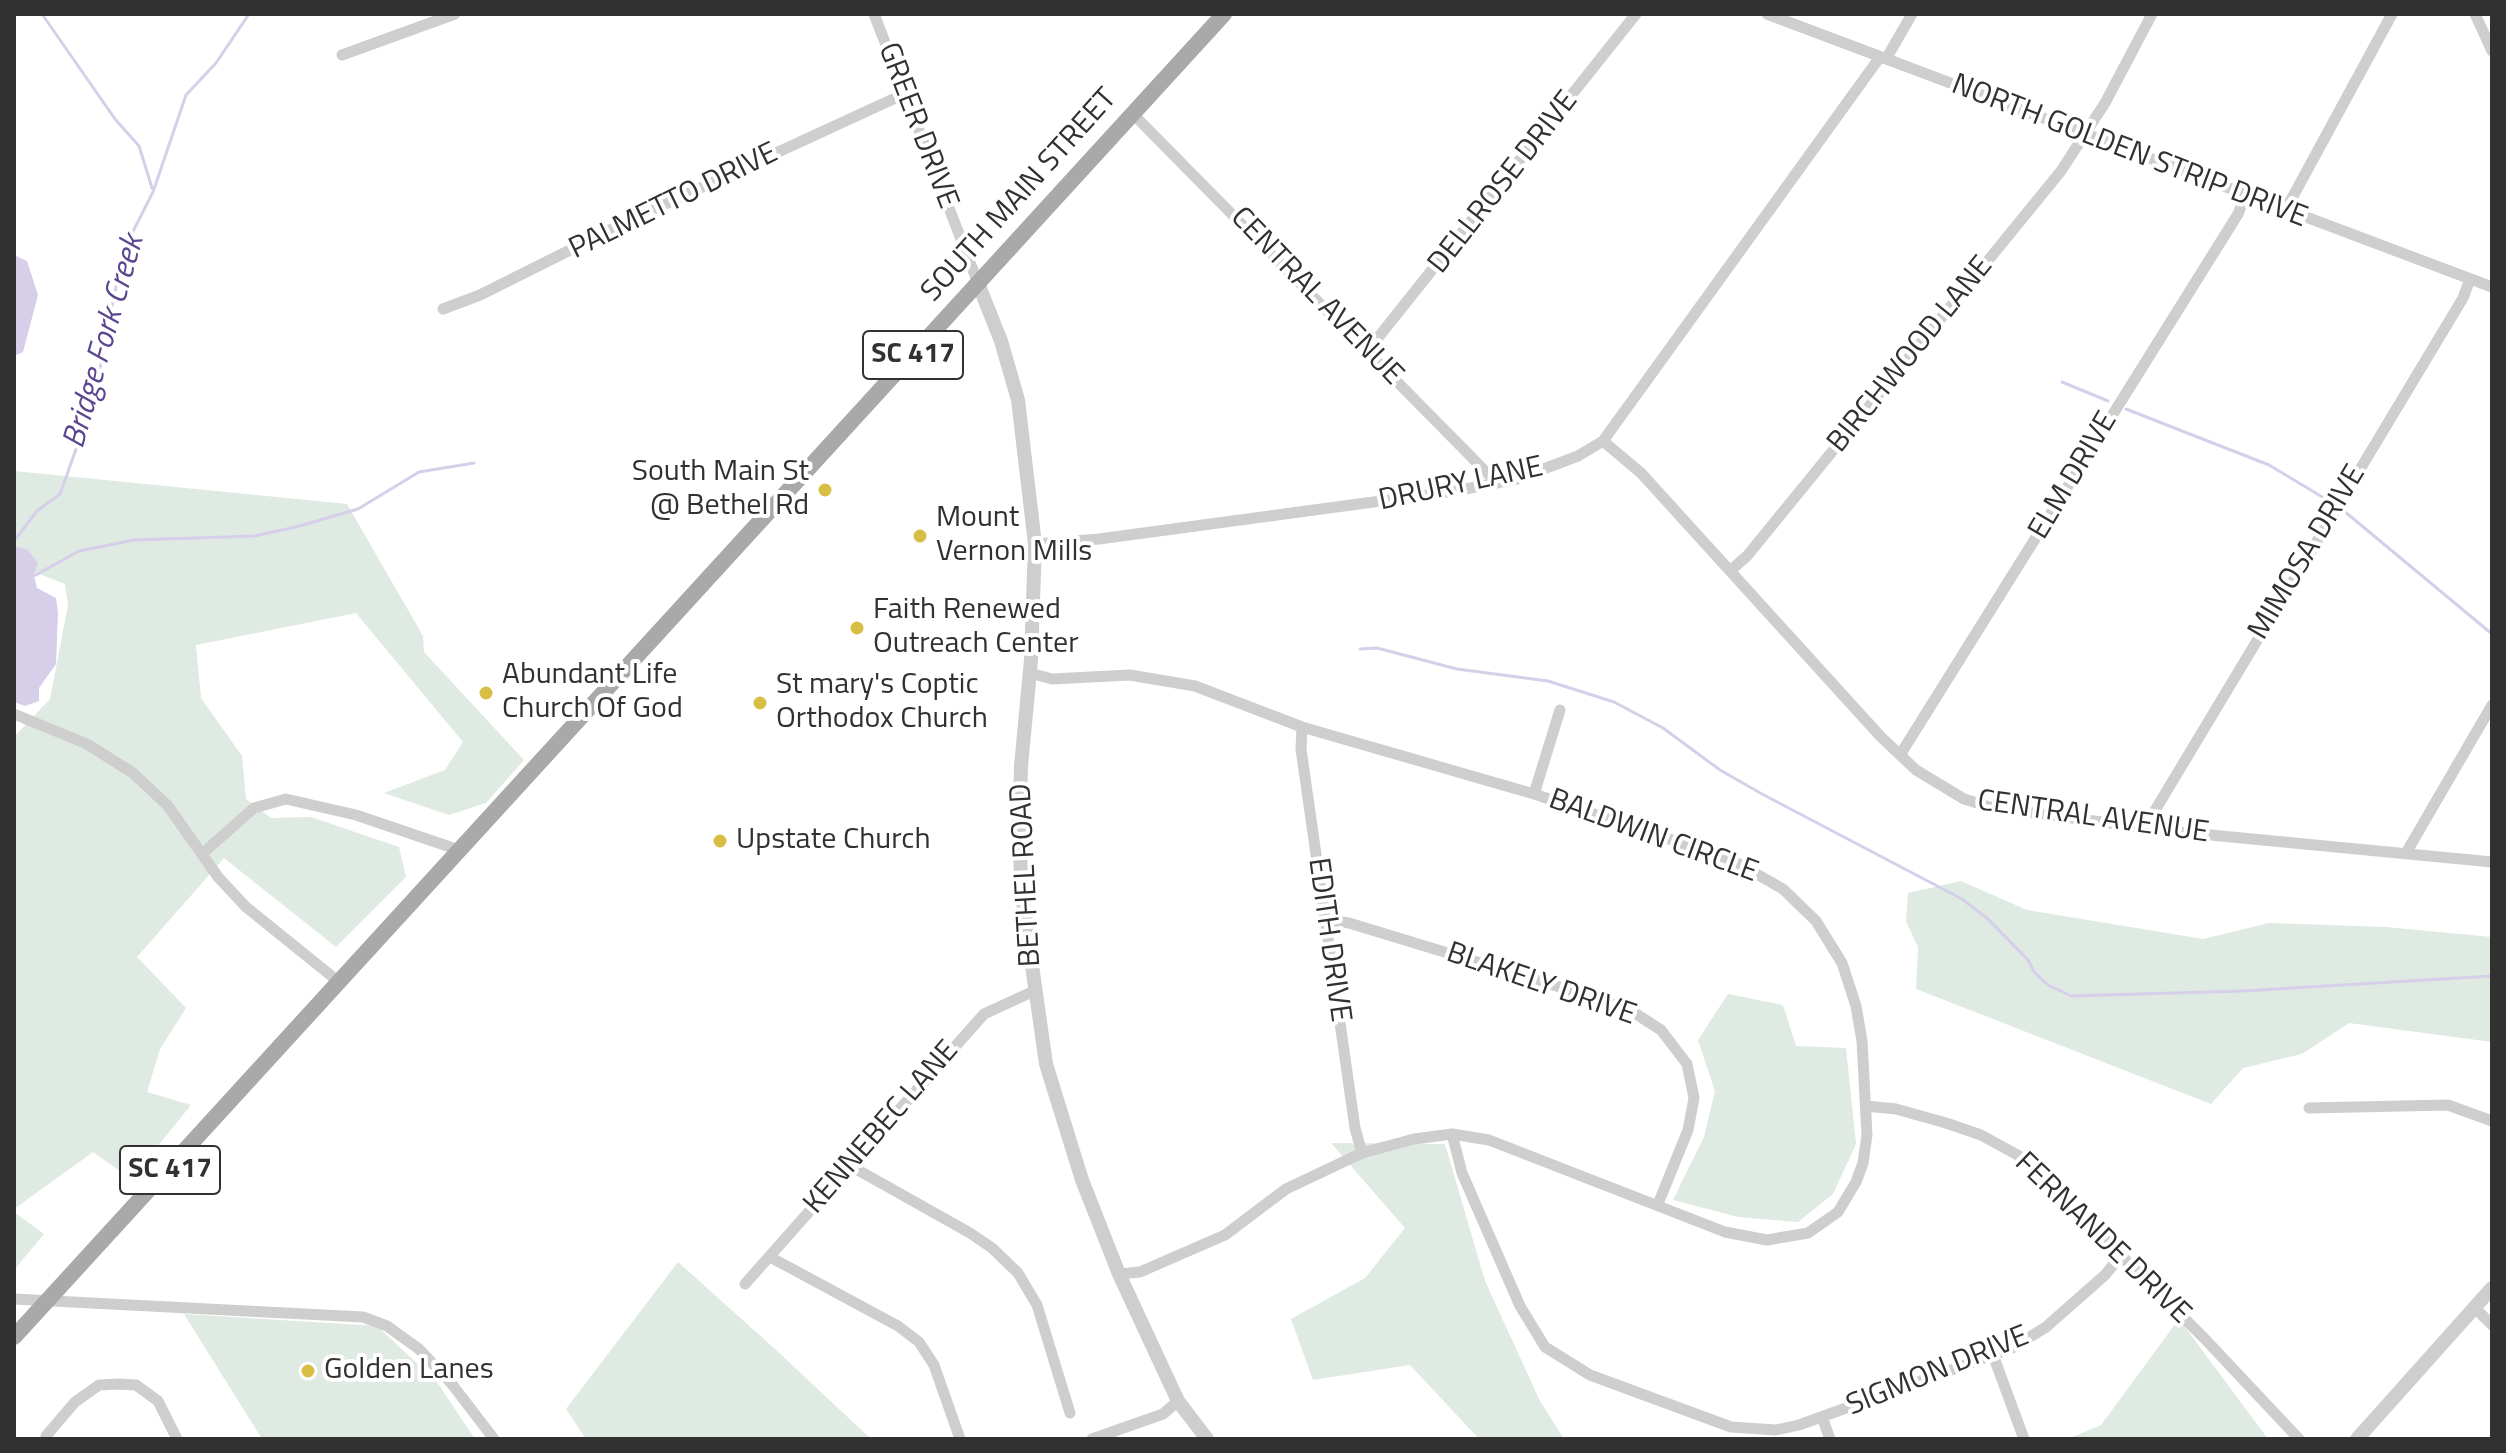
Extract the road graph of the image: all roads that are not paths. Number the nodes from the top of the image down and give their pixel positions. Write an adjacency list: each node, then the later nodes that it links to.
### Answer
1 (455, 14): 11 (street)
2 (874, 14): 13 (street, GREER DRIVE)
3 (1224, 14): 14 (main road, SOUTH MAIN STREET / SC 417)
4 (1636, 14): 22 (street, DELLROSE DRIVE)
5 (1767, 14): 12 (street, NORTH GOLDEN STRIP DRIVE)
6 (1912, 14): 12 (street, DRURY LANE)
7 (2152, 14): 15 (street, BIRCHWOOD LANE)
8 (2392, 14): 17 (street)
9 (2475, 14): 10 (street)
10 (2492, 51)
11 (342, 55)
12 (1883, 58): 15 (street, NORTH GOLDEN STRIP DRIVE); 23 (street, DRURY LANE)
13 (904, 94): 19 (street, GREER DRIVE); 21 (street, PALMETTO DRIVE)
14 (1134, 115): 19 (main road, SOUTH MAIN STREET / SC 417); 22 (street, CENTRAL AVENUE)
15 (2086, 135): 16 (street, NORTH GOLDEN STRIP DRIVE); 26 (street, BIRCHWOOD LANE)
16 (2245, 196): 17 (street, NORTH GOLDEN STRIP DRIVE); 32 (street, ELM DRIVE)
17 (2285, 211): 18 (street, NORTH GOLDEN STRIP DRIVE)
18 (2470, 279): 20 (street, NORTH GOLDEN STRIP DRIVE); 34 (street, MIMOSA DRIVE)
19 (978, 283): 25 (street, BETHEL ROAD); 35 (main road, SOUTH MAIN STREET / SC 417)
20 (2492, 287)
21 (443, 309)
22 (1369, 349): 24 (street, CENTRAL AVENUE)
23 (1603, 441): 24 (street, DRURY LANE); 26 (street, CENTRAL AVENUE)
24 (1496, 482): 25 (street, DRURY LANE)
25 (1035, 544): 27 (street, BETHEL ROAD)
26 (1731, 570): 32 (street, CENTRAL AVENUE)
27 (1030, 673): 31 (street, BALDWIN CIRCLE); 41 (street, BETHEL ROAD)
28 (2492, 705): 37 (street)
29 (1560, 710): 33 (street)
30 (14, 714): 36 (street)
31 (1302, 727): 33 (street, BALDWIN CIRCLE); 39 (street, EDITH DRIVE)
32 (1900, 755): 34 (street, CENTRAL AVENUE)
33 (1534, 794): 42 (street, BALDWIN CIRCLE)
34 (2145, 827): 37 (street, CENTRAL AVENUE)
35 (459, 850): 36 (street); 40 (main road, SOUTH MAIN STREET / SC 417)
36 (203, 853): 40 (street)
37 (2406, 853): 38 (street, CENTRAL AVENUE)
38 (2492, 862)
39 (1327, 920): 46 (street, EDITH DRIVE); 48 (street, BLAKELY DRIVE)
40 (339, 982): 55 (main road, SC 417)
41 (1034, 991): 47 (street, KENNEBEC LANE); 51 (street, BETHEL ROAD)
42 (1866, 1106): 48 (street, BALDWIN CIRCLE); 49 (street, FERNANDE DRIVE)
43 (2309, 1108): 44 (street)
44 (2492, 1121)
45 (1452, 1134): 46 (street, BALDWIN CIRCLE); 48 (street, BALDWIN CIRCLE); 62 (street, SIGMON DRIVE)
46 (1362, 1153): 51 (street, BALDWIN CIRCLE)
47 (849, 1165): 50 (street, KENNEBEC LANE); 61 (street)
48 (1658, 1204)
49 (2122, 1254): 59 (street, SIGMON DRIVE); 71 (street, FERNANDE DRIVE)
50 (770, 1257): 52 (street, KENNEBEC LANE); 66 (street)
51 (1119, 1274): 60 (street, BETHEL ROAD)
52 (745, 1284)
53 (2492, 1288): 56 (street)
54 (14, 1299): 55 (street)
55 (48, 1302): 58 (main road, SC 417); 65 (street)
56 (2474, 1307): 57 (street); 72 (street)
57 (2492, 1325)
58 (14, 1337)
59 (1993, 1355): 62 (street, SIGMON DRIVE); 70 (street)
60 (1178, 1401): 67 (street); 68 (street, BETHEL ROAD)
61 (1070, 1413)
62 (1822, 1417): 69 (street)
63 (46, 1436): 64 (street)
64 (177, 1439)
65 (494, 1439)
66 (960, 1439)
67 (1092, 1439)
68 (1207, 1439)
69 (1830, 1439)
70 (2024, 1439)
71 (2299, 1439)
72 (2357, 1439)

